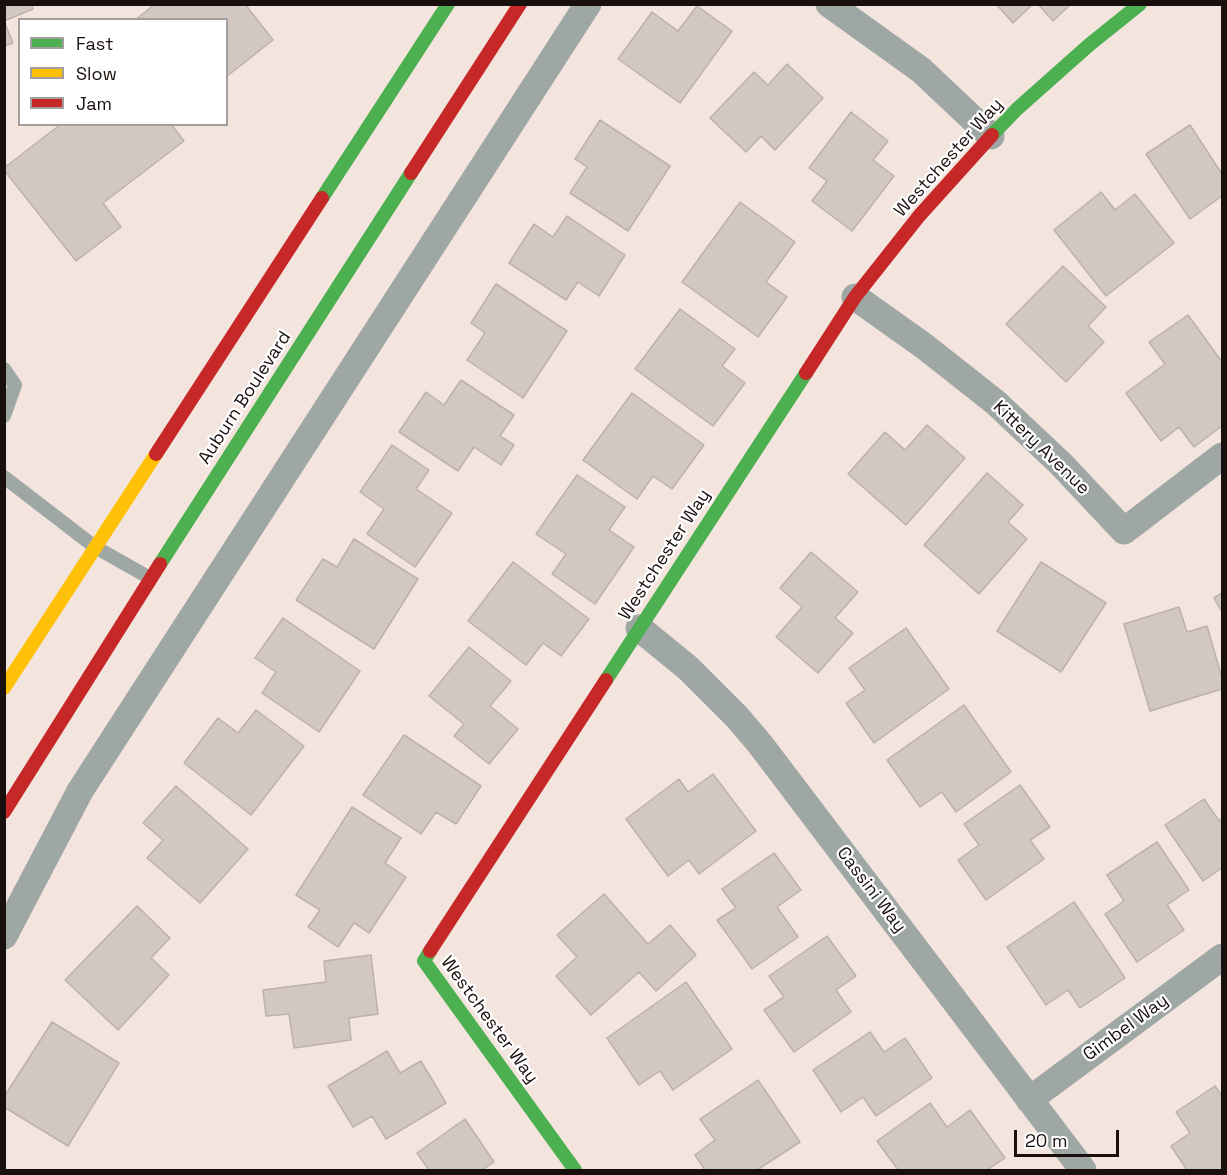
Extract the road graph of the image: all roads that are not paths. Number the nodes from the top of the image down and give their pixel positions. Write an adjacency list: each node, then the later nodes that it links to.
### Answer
1 (448, 4): 12 (main road)
2 (520, 4): 13 (main road, Auburn Boulevard)
3 (588, 4): 17 (street)
4 (829, 4): 6 (street)
5 (1140, 4): 6 (main road, Westchester Way)
6 (991, 136): 7 (main road, Westchester Way)
7 (855, 297): 10 (street, Kittery Avenue); 14 (main road, Westchester Way)
8 (4, 369): 9 (lane)
9 (4, 416)
10 (1222, 456)
11 (4, 477): 12 (lane)
12 (95, 547): 13 (lane); 15 (main road)
13 (151, 578): 16 (main road, Auburn Boulevard)
14 (639, 628): 19 (street, Cassini Way); 20 (main road, Westchester Way)
15 (4, 688)
16 (4, 813)
17 (4, 936)
18 (1222, 957): 19 (street, Gimbel Way)
19 (1029, 1100): 21 (street, Cassini Way)
20 (575, 1170)
21 (1083, 1170)

